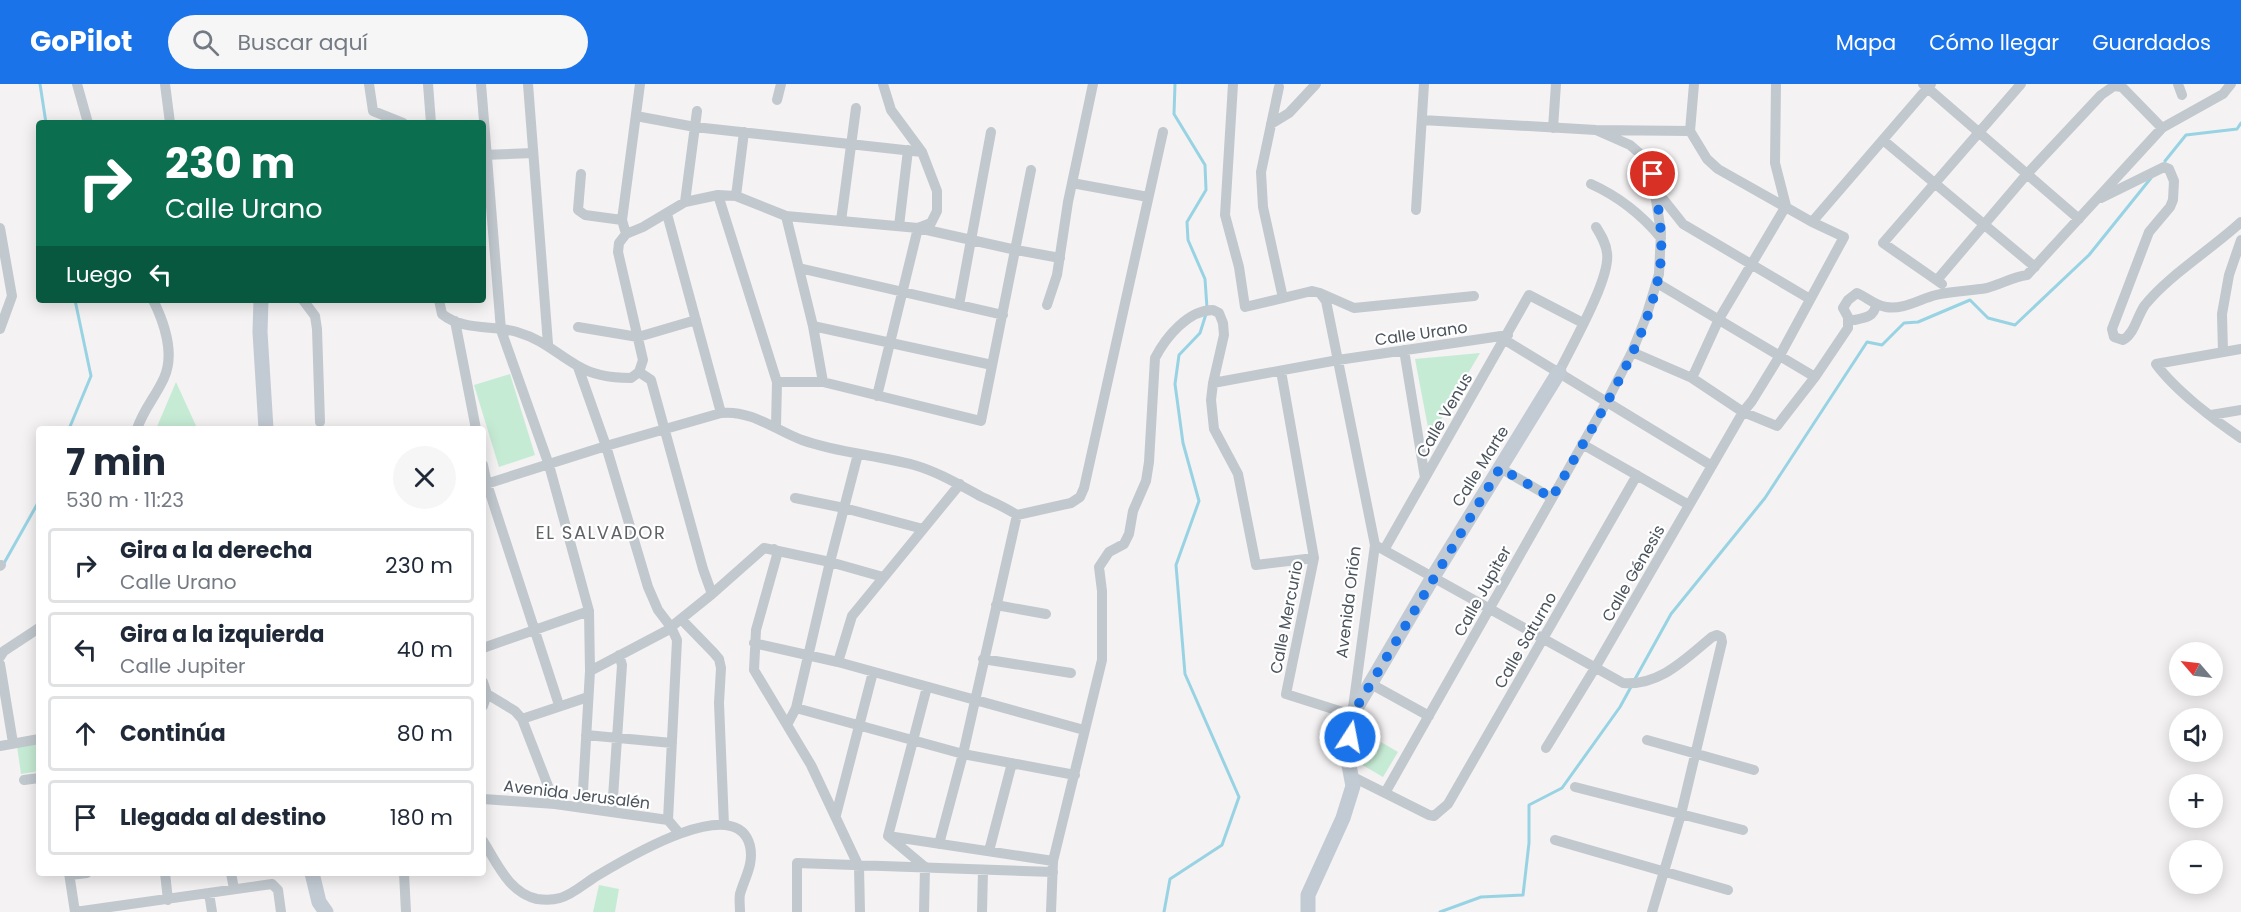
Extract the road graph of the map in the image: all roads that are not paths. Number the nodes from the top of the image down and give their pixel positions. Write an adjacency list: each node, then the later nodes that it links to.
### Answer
1 (77, 84): 28 (street)
2 (165, 84): 29 (street)
3 (369, 84): 30 (street)
4 (428, 84): 31 (street)
5 (481, 84): 32 (street)
6 (528, 84): 48 (street)
7 (640, 84): 27 (street)
8 (782, 84): 24 (street)
9 (884, 84): 47 (street)
10 (1093, 84): 54 (street)
11 (1233, 84): 92 (street)
12 (1316, 84): 34 (street)
13 (1424, 84): 33 (street)
14 (1556, 84): 36 (street)
15 (1694, 84): 39 (street)
16 (1776, 84): 63 (street)
17 (2021, 84): 43 (street)
18 (2178, 84): 23 (street)
19 (2231, 84): 37 (street)
20 (1927, 85): 43 (street); 44 (street)
21 (2113, 85): 37 (street); 53 (street)
22 (1279, 87): 34 (street)
23 (2182, 95)
24 (777, 100)
25 (856, 108): 45 (street)
26 (697, 111): 35 (street)
27 (636, 116): 35 (street); 68 (street)
28 (87, 120)
29 (170, 120)
30 (396, 120)
31 (431, 120)
32 (483, 120)
33 (1422, 120): 36 (street); 64 (street)
34 (1271, 124): 92 (street)
35 (695, 127): 40 (street); 62 (street)
36 (1553, 128): 38 (street)
37 (2162, 129): 61 (street)
38 (1596, 130): 39 (street); 57 (street, Calle Jupiter)
39 (1690, 131): 63 (street)
40 (744, 132): 45 (street); 59 (street)
41 (991, 132): 79 (street)
42 (1163, 132): 60 (street)
43 (1978, 132): 53 (street); 55 (street)
44 (1883, 140): 55 (street); 70 (street)
45 (851, 144): 46 (street); 69 (street)
46 (908, 150): 47 (street); 73 (street)
47 (922, 152): 76 (street)
48 (533, 153): 49 (street); 113 (street)
49 (486, 155)
50 (486, 166): 110 (street)
51 (1031, 170): 81 (street)
52 (581, 174): 68 (street)
53 (2027, 174): 67 (street); 72 (street)
54 (1072, 183): 60 (street); 82 (street)
55 (1934, 183): 72 (street); 86 (street)
56 (1591, 184): 78 (street)
57 (1656, 193): 78 (street, Calle Jupiter); 83 (street)
58 (718, 195): 59 (street); 62 (street); 128 (street)
59 (736, 196): 66 (street)
60 (1148, 197): 159 (street)
61 (2096, 201): 67 (street); 71 (street)
62 (685, 202): 65 (street)
63 (1786, 206): 70 (street); 83 (street)
64 (1416, 210)
65 (667, 214): 77 (street); 103 (street)
66 (786, 216): 69 (street); 85 (street)
67 (2079, 219): 84 (street)
68 (622, 220): 77 (street)
69 (842, 221): 73 (street)
70 (1812, 222): 93 (street, Calle Génesis)
71 (2241, 222)
72 (1984, 224): 84 (street); 86 (street)
73 (899, 225): 76 (street)
74 (1596, 227): 106 (street, Calle Marte)
75 (0, 228): 109 (street)
76 (918, 228): 79 (street); 89 (street)
77 (626, 234): 111 (street)
78 (1661, 238): 87 (street, Calle Jupiter)
79 (972, 239): 81 (street); 99 (street)
80 (2241, 240): 118 (street)
81 (1016, 250): 82 (street); 101 (street)
82 (1060, 258): 100 (street)
83 (1751, 265): 93 (street); 102 (street)
84 (2035, 267): 88 (street)
85 (799, 268): 89 (street); 107 (street)
86 (1936, 280): 88 (street)
87 (1657, 283): 102 (street); 117 (street, Calle Jupiter)
88 (1952, 291): 98 (street)
89 (903, 293): 99 (street); 114 (street)
90 (1320, 293): 91 (street); 92 (street); 120 (street, Avenida Orión)
91 (1474, 296)
92 (1283, 298)
93 (1810, 299): 119 (street, Calle Génesis)
94 (155, 303): 138 (street)
95 (261, 303): 139 (street)
96 (305, 303): 137 (street)
97 (440, 303): 105 (street)
98 (1876, 304): 104 (street); 126 (street)
99 (959, 305): 101 (street)
100 (1047, 305)
101 (1003, 315): 121 (street)
102 (1719, 319): 119 (street); 127 (street)
103 (696, 320): 111 (street); 135 (street)
104 (1854, 320)
105 (455, 321): 110 (street); 140 (street)
106 (1583, 323): 112 (street, Calle Venus); 125 (street, Calle Marte)
107 (813, 326): 114 (street); 129 (street)
108 (578, 327): 111 (street)
109 (0, 328)
110 (501, 330): 113 (street); 147 (street)
111 (638, 336): 124 (street)
112 (1506, 338): 116 (street, Calle Urano); 125 (street); 151 (street, Calle Venus)
113 (548, 344): 122 (street)
114 (891, 344): 121 (street); 131 (street)
115 (2241, 349): 118 (street)
116 (1404, 350): 120 (street, Calle Urano); 151 (street)
117 (1632, 352): 127 (street); 132 (street, Calle Jupiter)
118 (2223, 352): 136 (street)
119 (1779, 357): 126 (street); 134 (street, Calle Génesis)
120 (1338, 360): 123 (street, Calle Urano); 161 (street, Avenida Orión)
121 (992, 365): 131 (street)
122 (578, 367): 124 (street); 145 (street)
123 (1281, 371): 130 (street, Calle Urano); 163 (street, Calle Mercurio)
124 (639, 372): 142 (street)
125 (1559, 372): 132 (street); 149 (street, Calle Marte)
126 (1815, 377): 134 (street)
127 (1692, 378): 134 (street)
128 (777, 382): 129 (street); 141 (street)
129 (823, 382): 131 (street)
130 (1213, 383): 163 (street); 201 (street)
131 (877, 396)
132 (1606, 404): 144 (street, Calle Jupiter); 148 (street)
133 (2241, 410): 136 (street)
134 (1743, 412): 148 (street, Calle Génesis)
135 (722, 413): 141 (street); 142 (street)
136 (2211, 415): 143 (street)
137 (320, 422)
138 (137, 426)
139 (266, 426)
140 (475, 426)
141 (776, 426): 146 (street)
142 (664, 430): 145 (street); 167 (street)
143 (2241, 438)
144 (1582, 444): 150 (street); 156 (street, Calle Jupiter)
145 (606, 446): 147 (street); 173 (street)
146 (858, 454): 152 (street); 158 (street)
147 (549, 465): 153 (street); 170 (street)
148 (1712, 466): 157 (street, Calle Génesis)
149 (1500, 468): 156 (street); 166 (street, Calle Marte)
150 (1637, 476): 157 (street); 176 (street, Calle Saturno)
151 (1425, 478): 161 (street, Calle Venus)
152 (960, 484): 159 (street); 160 (street)
153 (486, 485)
154 (486, 488): 175 (street)
155 (795, 498): 158 (street)
156 (1552, 498): 169 (street, Calle Jupiter)
157 (1689, 505): 185 (street, Calle Génesis)
158 (844, 508): 160 (street); 164 (street)
159 (1017, 515): 168 (street)
160 (923, 529): 165 (street)
161 (1379, 547): 166 (street); 196 (street, Avenida Orión)
162 (774, 549): 164 (street); 167 (street); 177 (street)
163 (1314, 558): 196 (street, Calle Mercurio)
164 (830, 562): 165 (street); 180 (street)
165 (884, 577): 183 (street)
166 (1433, 577): 169 (street); 189 (street, Calle Marte)
167 (712, 594): 172 (street)
168 (996, 605): 171 (street); 182 (street)
169 (1490, 609): 176 (street); 197 (street, Calle Jupiter)
170 (589, 611): 175 (street); 186 (street)
171 (1046, 614)
172 (681, 619): 173 (street); 228 (street)
173 (671, 627): 179 (street); 208 (street)
174 (36, 630): 181 (street)
175 (535, 630): 178 (street); 194 (street)
176 (1542, 639): 185 (street); 220 (street, Calle Saturno)
177 (754, 643): 180 (street); 199 (street)
178 (486, 647)
179 (619, 655): 186 (street); 204 (street)
180 (809, 656): 183 (street); 195 (street)
181 (0, 657)
182 (983, 659): 188 (street); 193 (street)
183 (838, 662): 187 (street)
184 (0, 664): 207 (street)
185 (1595, 668): 210 (street, Calle Génesis); 212 (street)
186 (590, 671): 192 (street)
187 (873, 672): 190 (street); 200 (street)
188 (1071, 673)
189 (1371, 684): 196 (street, Calle Marte); 197 (street)
190 (927, 687): 193 (street); 205 (street)
191 (486, 695): 198 (street)
192 (588, 697): 194 (street); 202 (street)
193 (974, 699): 201 (street); 211 (street)
194 (559, 705): 198 (street)
195 (796, 708): 199 (street); 200 (street)
196 (1352, 715): 216 (street, Avenida Orión)
197 (1429, 716): 220 (street, Calle Jupiter)
198 (522, 719): 222 (street)
199 (787, 725): 226 (street)
200 (861, 726): 205 (street); 226 (street)
201 (1084, 730): 215 (street)
202 (586, 735): 204 (street); 223 (street)
203 (36, 739): 207 (street)
204 (617, 739): 208 (street); 224 (street)
205 (913, 740): 211 (street); 231 (street)
206 (1647, 740): 212 (street)
207 (13, 743): 209 (street)
208 (672, 743): 227 (street)
209 (0, 746)
210 (1546, 748)
211 (963, 754): 213 (street); 233 (street)
212 (1696, 754): 214 (street); 225 (street)
213 (1012, 763): 215 (street); 235 (street)
214 (1754, 770)
215 (1075, 775): 238 (street)
216 (1351, 776): 220 (street); 262 (street, Avenida Orión)
217 (36, 778): 218 (street)
218 (24, 780)
219 (1575, 788): 225 (street)
220 (1385, 793)
221 (486, 799): 222 (street, Avenida Jerusalén)
222 (555, 804): 223 (street, Avenida Jerusalén)
223 (582, 808): 224 (street, Avenida Jerusalén)
224 (612, 812): 227 (street, Avenida Jerusalén)
225 (1681, 814): 229 (street); 240 (street)
226 (836, 815): 236 (street)
227 (668, 820): 230 (street)
228 (724, 825): 230 (street); 256 (street)
229 (1743, 830)
230 (680, 833): 234 (street)
231 (888, 836): 233 (street); 237 (street)
232 (1555, 840): 240 (street)
233 (939, 844): 235 (street)
234 (486, 846)
235 (989, 851): 238 (street)
236 (859, 867): 237 (street); 257 (street); 258 (street)
237 (925, 867): 239 (street); 259 (street)
238 (1053, 867): 239 (street); 261 (street)
239 (983, 871): 260 (street)
240 (1664, 872): 247 (street); 263 (street)
241 (70, 876): 251 (street)
242 (165, 876): 249 (street)
243 (232, 876): 246 (street)
244 (313, 876): 254 (street)
245 (404, 876): 255 (street)
246 (234, 890): 248 (street); 253 (street)
247 (1728, 890)
248 (209, 893): 249 (street); 252 (street)
249 (168, 900): 250 (street)
250 (147, 907): 251 (street)
251 (75, 912)
252 (212, 912)
253 (280, 912)
254 (326, 912)
255 (406, 912)
256 (740, 912)
257 (797, 912)
258 (860, 912)
259 (924, 912)
260 (982, 912)
261 (1051, 912)
262 (1308, 912)
263 (1652, 912)

